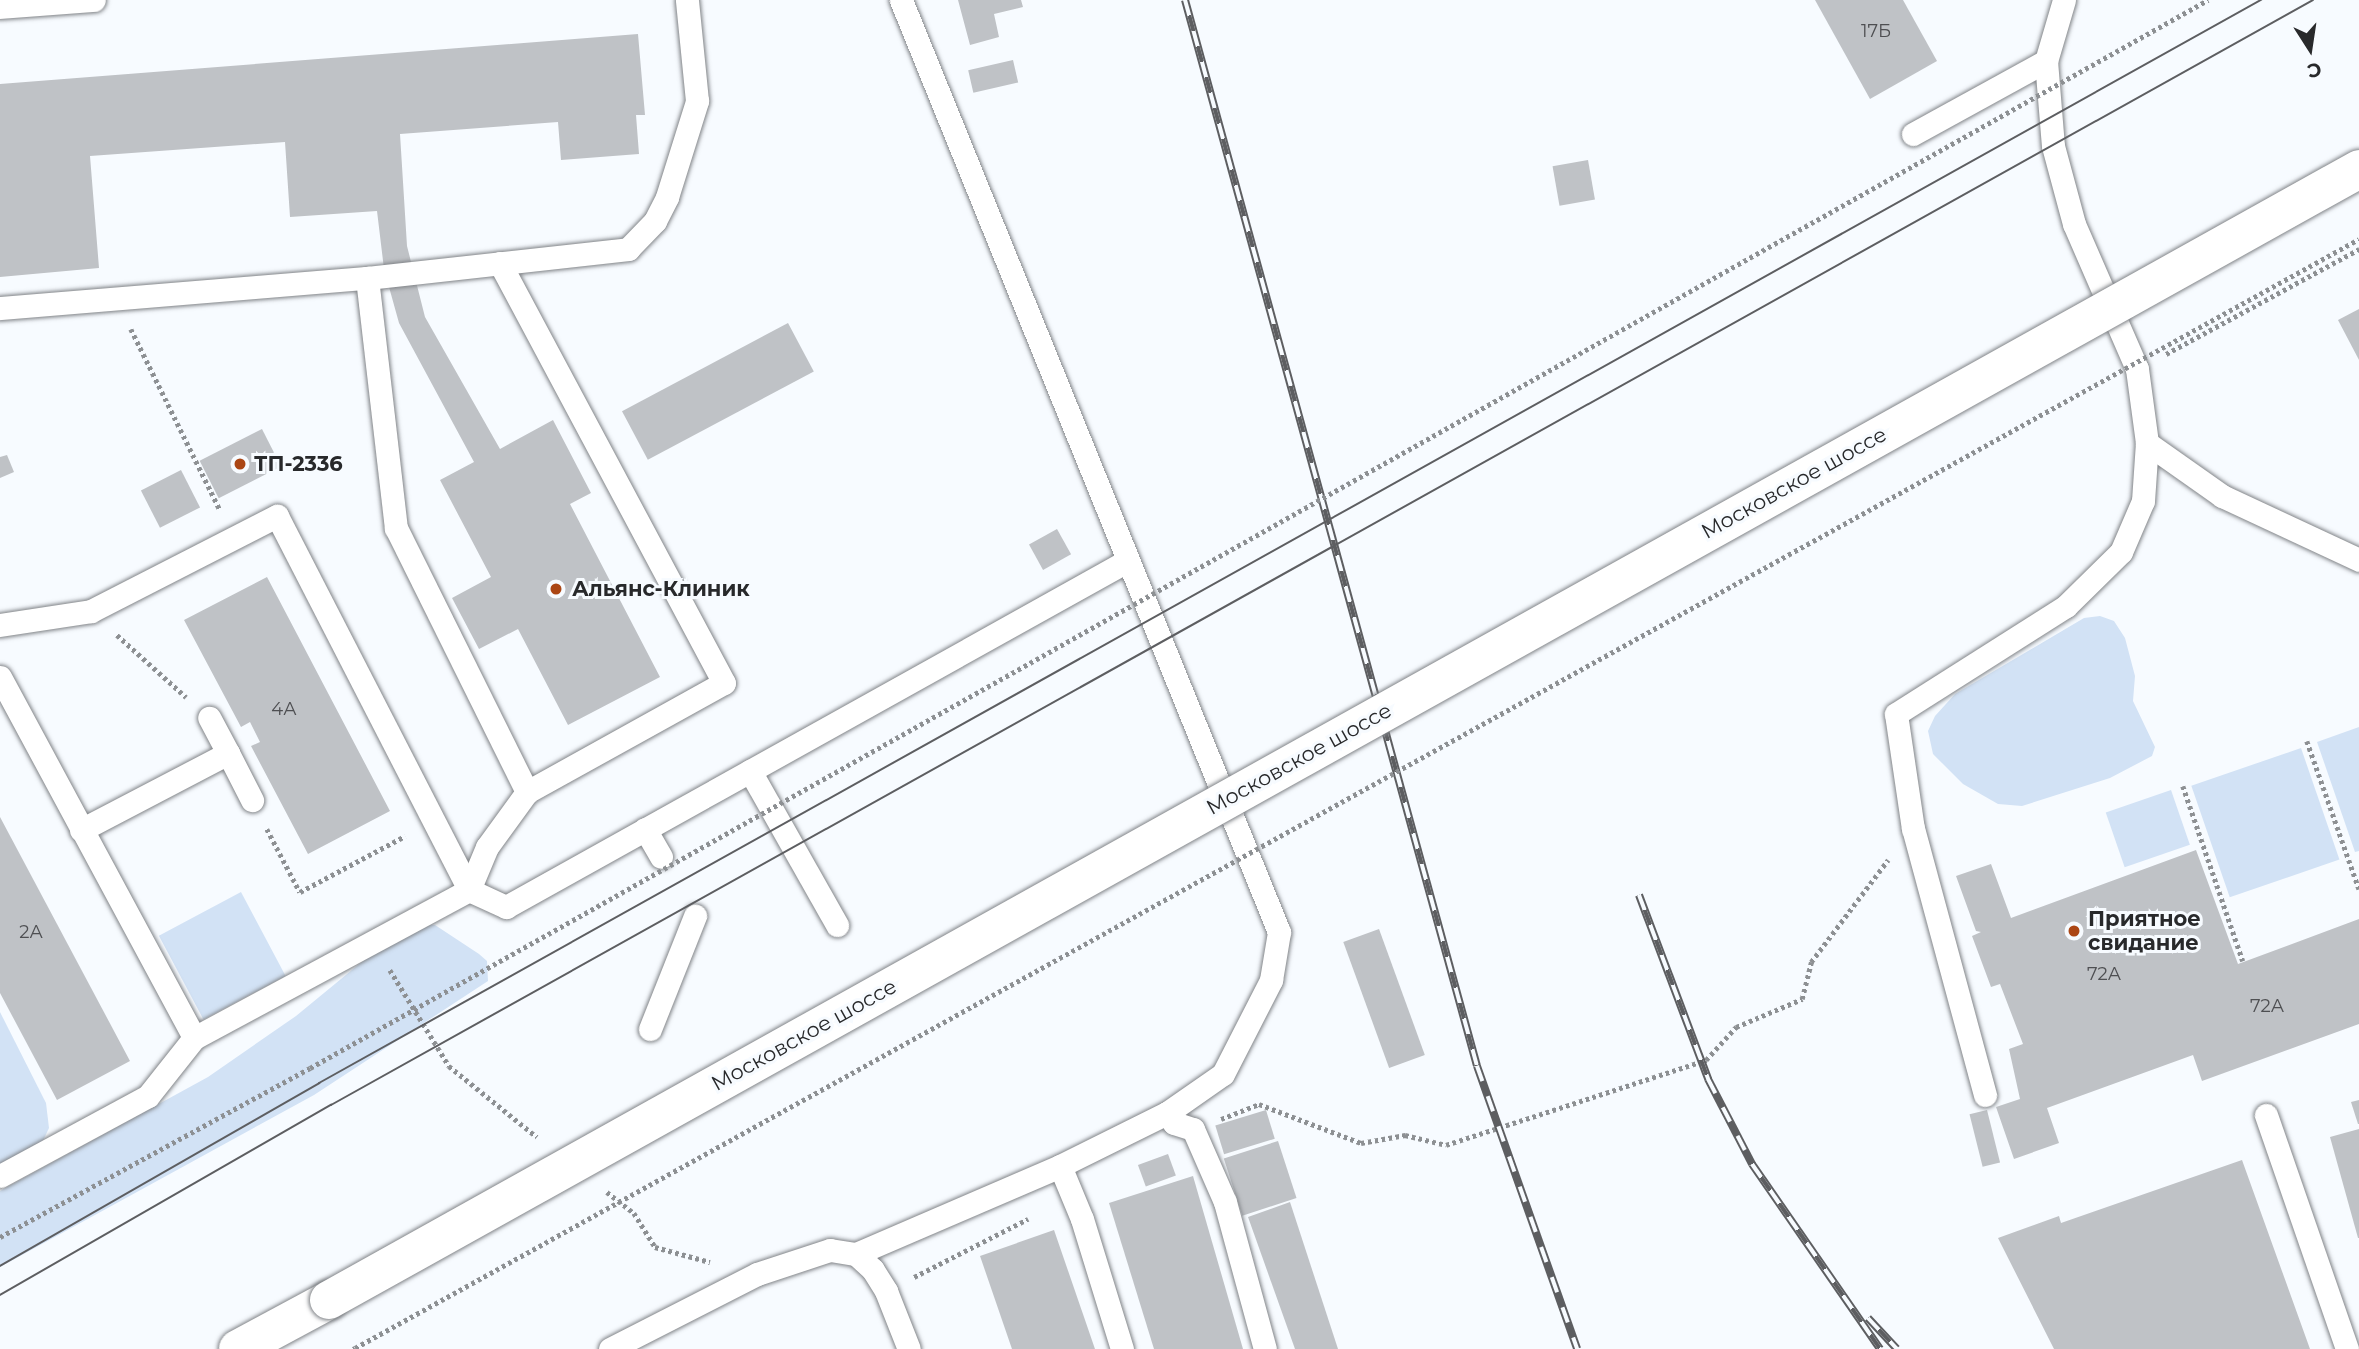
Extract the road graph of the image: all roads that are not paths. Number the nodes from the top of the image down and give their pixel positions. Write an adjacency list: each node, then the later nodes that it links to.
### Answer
1 (94, 0): 5 (lane)
2 (687, 0): 9 (lane)
3 (901, 0): 14 (lane)
4 (2064, 0): 6 (lane)
5 (0, 7)
6 (2046, 61): 7 (lane); 12 (lane)
7 (1913, 134)
8 (2359, 169): 36 (main road, Московское шоссе, bridge)
9 (500, 263): 10 (lane); 20 (lane)
10 (366, 278): 11 (lane); 20 (lane)
11 (0, 308)
12 (2147, 443): 13 (lane); 30 (lane)
13 (2359, 560)
14 (1127, 561): 19 (lane); 31 (lane)
15 (0, 625): 25 (lane)
16 (0, 677): 23 (lane)
17 (209, 718): 18 (lane)
18 (228, 753): 21 (lane); 23 (lane)
19 (750, 771): 22 (lane); 27 (lane)
20 (527, 792): 25 (lane)
21 (252, 800)
22 (645, 829): 24 (lane); 25 (lane)
23 (81, 830): 29 (lane)
24 (661, 857)
25 (469, 890): 29 (lane)
26 (695, 916): 28 (lane)
27 (837, 925)
28 (650, 1029)
29 (194, 1038): 34 (lane)
30 (1985, 1095)
31 (1167, 1113): 33 (lane); 40 (lane)
32 (2266, 1115): 41 (lane)
33 (1060, 1166): 35 (lane); 39 (lane)
34 (0, 1176)
35 (856, 1254): 37 (lane); 38 (lane)
36 (238, 1349)
37 (610, 1349)
38 (909, 1349)
39 (1122, 1349)
40 (1265, 1349)
41 (2347, 1349)

